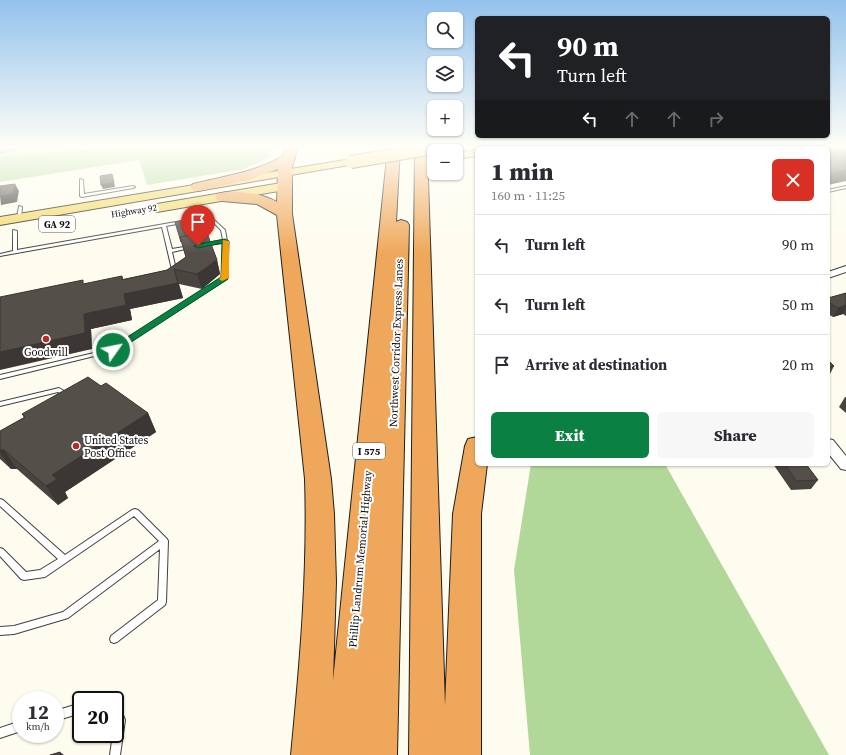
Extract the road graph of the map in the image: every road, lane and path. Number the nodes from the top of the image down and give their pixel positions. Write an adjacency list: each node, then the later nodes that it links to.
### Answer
1 (81, 182): 14 (lane)
2 (221, 182): 10 (highway)
3 (271, 182): 10 (main road, Highway 92 / GA 92)
4 (285, 182): 13 (main road, Highway 92 / GA 92)
5 (290, 182): 16 (highway)
6 (403, 182): 45 (highway, Phillip Landrum Memorial Highway / I 575)
7 (405, 182): 46 (highway, Northwest Corridor Express Lanes)
8 (407, 182): 47 (highway)
9 (133, 187): 14 (lane)
10 (198, 187): 14 (main road, Highway 92 / GA 92)
11 (846, 187): 12 (lane)
12 (830, 191)
13 (222, 197): 15 (main road, Highway 92 / GA 92); 16 (highway)
14 (111, 203): 17 (main road, Highway 92 / GA 92); 19 (main road, Highway 92 / GA 92)
15 (143, 210)
16 (284, 214): 44 (highway)
17 (0, 221)
18 (164, 225): 21 (lane); 22 (lane); 23 (lane)
19 (15, 231): 20 (main road, Highway 92 / GA 92); 23 (lane)
20 (0, 234)
21 (225, 241): 22 (lane); 28 (lane)
22 (170, 251): 27 (lane)
23 (15, 252): 24 (lane)
24 (0, 254)
25 (846, 269): 26 (street)
26 (830, 274)
27 (172, 278)
28 (0, 377)
29 (51, 402): 30 (lane)
30 (0, 404)
31 (830, 446): 33 (street)
32 (475, 458): 48 (highway)
33 (844, 461)
34 (0, 502): 37 (lane)
35 (164, 541): 37 (lane); 38 (lane); 39 (lane)
36 (0, 551): 37 (lane)
37 (64, 559)
38 (0, 631)
39 (114, 639)
40 (12, 729): 41 (lane)
41 (0, 733)
42 (117, 743): 43 (lane)
43 (115, 755)
44 (310, 755)
45 (344, 755)
46 (378, 755)
47 (428, 755)
48 (462, 755)

